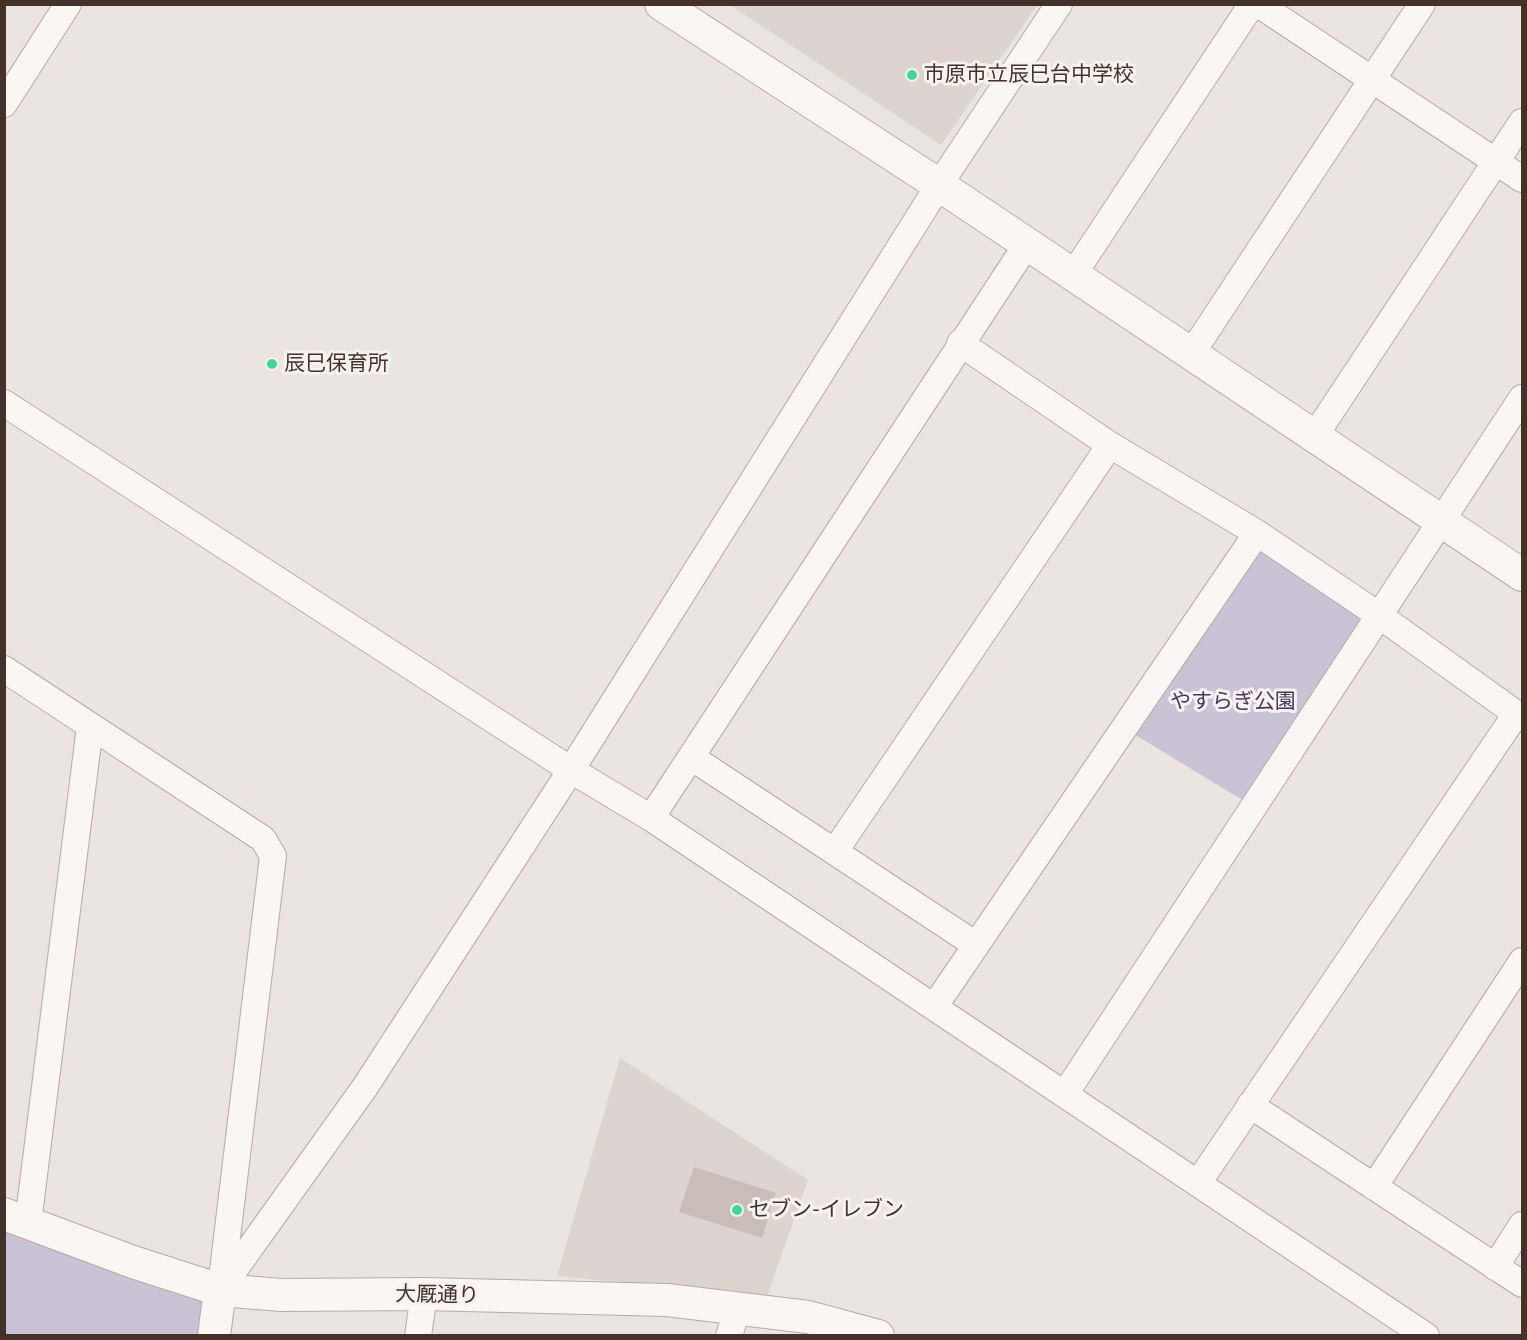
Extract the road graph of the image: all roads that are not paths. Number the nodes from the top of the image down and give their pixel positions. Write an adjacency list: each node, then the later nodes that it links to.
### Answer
1 (68, 4): 8 (street)
2 (661, 4): 12 (street)
3 (1059, 4): 12 (street)
4 (1252, 4): 14 (street)
5 (1258, 4): 7 (street)
6 (1422, 4): 7 (street)
7 (1372, 80): 10 (street); 16 (street)
8 (4, 104)
9 (1522, 122): 10 (street)
10 (1496, 162): 11 (street); 19 (street)
11 (1522, 179)
12 (939, 185): 13 (street); 29 (street)
13 (1027, 244): 14 (street); 15 (street)
14 (1073, 275): 16 (street)
15 (960, 343): 20 (street); 28 (street)
16 (1191, 354): 19 (street)
17 (1522, 398): 21 (street)
18 (4, 403): 29 (street)
19 (1314, 437): 21 (street)
20 (1110, 445): 22 (street); 31 (street)
21 (1442, 522): 23 (street); 24 (street)
22 (1257, 533): 24 (street); 32 (street)
23 (1522, 575)
24 (1380, 615): 26 (street); 35 (street)
25 (4, 669): 27 (street)
26 (1519, 716): 36 (street)
27 (90, 726): 39 (street); 43 (street)
28 (691, 757): 30 (street); 31 (street)
29 (570, 770): 30 (street); 43 (street)
30 (651, 818): 34 (street)
31 (835, 852): 32 (street)
32 (976, 945): 34 (street)
33 (1522, 962): 38 (street)
34 (934, 1007): 35 (street)
35 (1065, 1094): 37 (street)
36 (1250, 1105): 37 (street); 38 (street)
37 (1198, 1184): 49 (street)
38 (1374, 1186): 41 (street)
39 (16, 1218): 43 (street, 大厩通り)
40 (1522, 1225): 41 (street)
41 (1495, 1267): 42 (street)
42 (1522, 1284)
43 (220, 1290): 44 (street, 大厩通り); 46 (street)
44 (424, 1294): 45 (street, 大厩通り); 47 (street)
45 (733, 1321): 48 (street, 大厩通り)
46 (214, 1335)
47 (418, 1335)
48 (878, 1335)
49 (1426, 1335)

